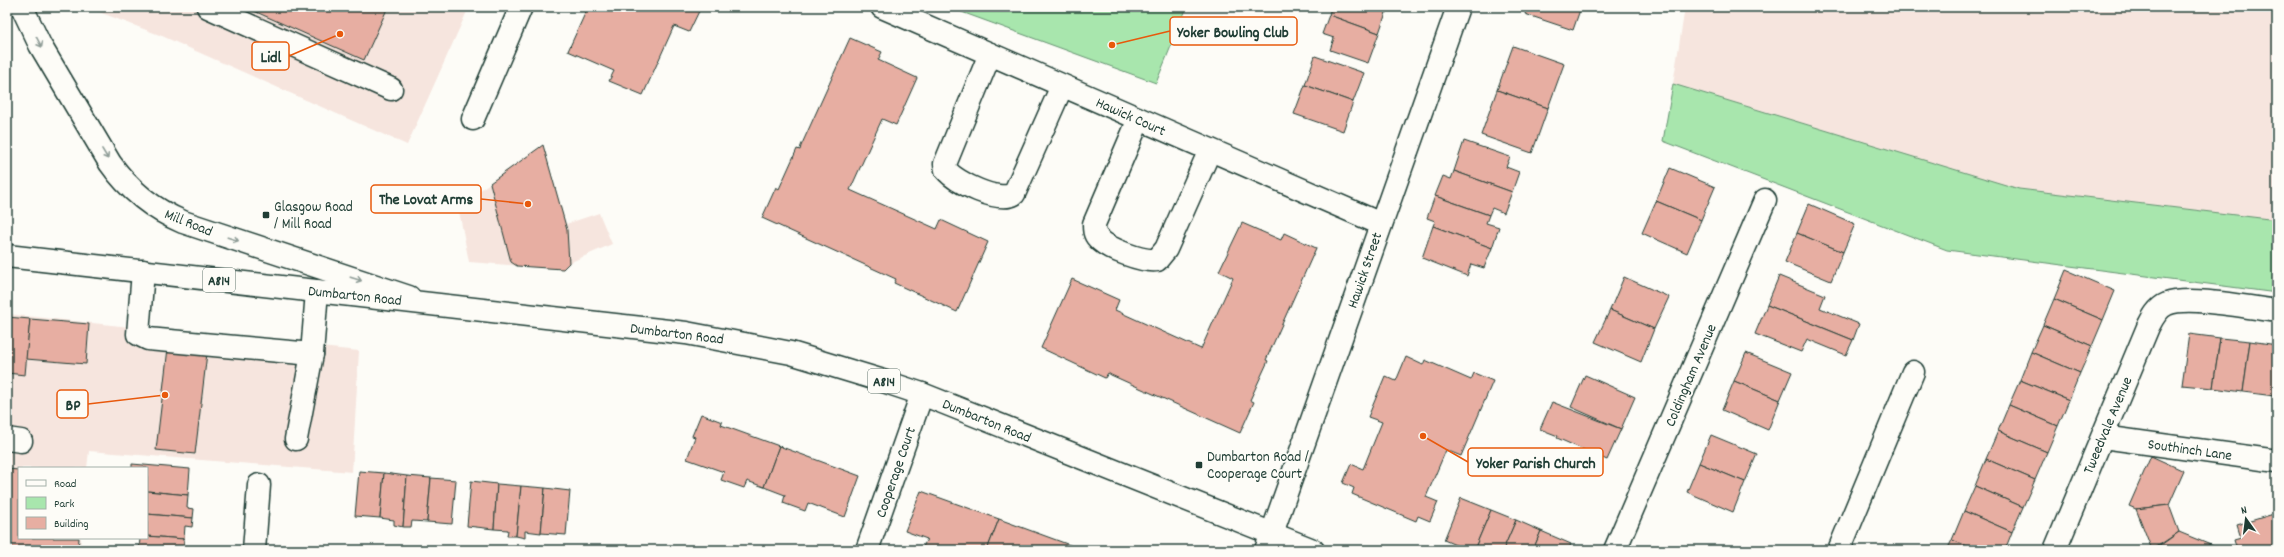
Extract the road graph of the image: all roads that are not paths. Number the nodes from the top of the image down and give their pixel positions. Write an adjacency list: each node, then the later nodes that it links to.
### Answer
1 (22, 7): 17 (street, Mill Road, one-way to 17)
2 (208, 7): 8 (street)
3 (521, 7): 9 (street)
4 (882, 7): 6 (street, Hawick Court)
5 (1458, 7): 13 (street, Hawick Street)
6 (990, 54): 7 (street, Hawick Court); 7 (street)
7 (1062, 86): 10 (street, Hawick Court)
8 (391, 89)
9 (473, 119)
10 (1139, 119): 11 (street, Hawick Court); 11 (street)
11 (1210, 150): 13 (street, Hawick Court)
12 (1765, 200): 30 (street, Coldingham Avenue)
13 (1380, 224): 26 (street, Hawick Street)
14 (7, 256): 15 (street, Dumbarton Road / A814)
15 (143, 271): 16 (street, Dumbarton Road / A814); 19 (street)
16 (317, 291): 17 (street, Dumbarton Road / A814); 19 (street)
17 (432, 304): 21 (street, Dumbarton Road / A814)
18 (2277, 311): 22 (street, Tweedvale Avenue)
19 (312, 354): 23 (street)
20 (1913, 372): 31 (street)
21 (922, 394): 26 (street, Dumbarton Road / A814); 28 (street, Cooperage Court)
22 (2103, 437): 24 (street, Southinch Lane); 32 (street, Tweedvale Avenue)
23 (296, 439)
24 (2277, 461)
25 (259, 485): 27 (street)
26 (1269, 542): 29 (street, Dumbarton Road / A814)
27 (254, 550)
28 (867, 550)
29 (1313, 550)
30 (1615, 550)
31 (1840, 550)
32 (2055, 550)

